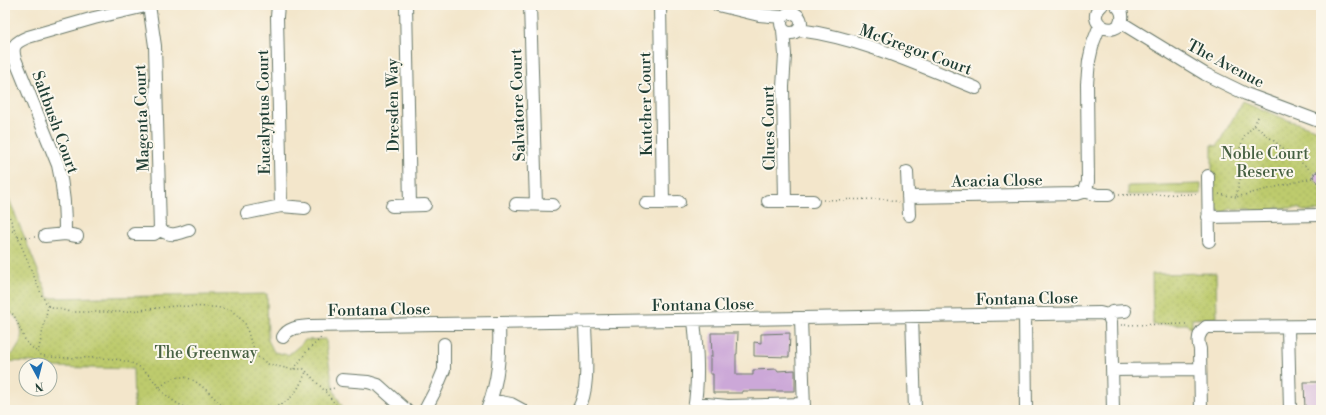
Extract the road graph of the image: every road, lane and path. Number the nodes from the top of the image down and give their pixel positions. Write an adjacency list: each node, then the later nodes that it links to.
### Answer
1 (149, 5): 47 (street, Magenta Court); 50 (street, Saltbush Court)
2 (406, 5): 36 (street, Dresden Way)
3 (530, 5): 34 (street, Salvatore Court)
4 (660, 5): 32 (street, Kutcher Court)
5 (718, 5): 9 (street)
6 (1116, 5): 10 (street)
7 (1098, 6): 11 (street)
8 (276, 9): 39 (street, Eucalyptus Court)
9 (792, 20): 12 (street, McGregor Court); 28 (street, Clues Court)
10 (1120, 22): 11 (street); 14 (street, The Avenue)
11 (1100, 25): 22 (street)
12 (976, 88)
13 (1259, 115): 15 (path)
14 (1321, 122)
15 (1254, 125): 18 (path); 25 (path)
16 (1321, 171): 18 (path)
17 (907, 172): 26 (street)
18 (1313, 172): 20 (path)
19 (1208, 176): 23 (street)
20 (1312, 178): 21 (path); 25 (path)
21 (1321, 182)
22 (1085, 191): 24 (street, Acacia Close); 26 (street, Acacia Close)
23 (1208, 194): 24 (path); 25 (path); 45 (street)
24 (1109, 195)
25 (1236, 197)
26 (908, 199): 29 (path); 43 (street)
27 (768, 201): 28 (street)
28 (785, 201): 29 (street)
29 (813, 201)
30 (679, 202): 32 (street)
31 (646, 203): 32 (street)
32 (663, 203)
33 (516, 204): 34 (street)
34 (536, 204): 35 (street)
35 (552, 204)
36 (410, 205): 37 (street); 40 (street)
37 (425, 205)
38 (5, 206): 49 (path)
39 (280, 206): 41 (street); 42 (street)
40 (392, 206)
41 (305, 208)
42 (247, 214)
43 (909, 215)
44 (1321, 215): 45 (street)
45 (1208, 217): 55 (street)
46 (5, 227): 49 (path)
47 (160, 230): 48 (street); 51 (street)
48 (189, 230)
49 (16, 233): 54 (path)
50 (65, 234): 52 (street); 53 (street)
51 (134, 234)
52 (45, 236): 54 (path)
53 (77, 236)
54 (18, 237): 56 (path)
55 (1209, 241)
56 (48, 306): 72 (path); 73 (path)
57 (5, 311): 72 (path)
58 (1125, 311): 63 (street, Fontana Close)
59 (1025, 314): 60 (street, Fontana Close); 63 (street, Fontana Close); 91 (street)
60 (912, 316): 61 (street, Fontana Close); 90 (street)
61 (801, 318): 62 (street, Fontana Close); 81 (street)
62 (694, 320): 64 (street, Fontana Close); 80 (street)
63 (1109, 320): 66 (path); 74 (street)
64 (585, 322): 65 (street, Fontana Close); 89 (street)
65 (499, 323): 67 (street, Fontana Close); 79 (street)
66 (1188, 324)
67 (324, 326): 70 (street, Fontana Close); 73 (path)
68 (1321, 326): 69 (street)
69 (1288, 327): 75 (street); 94 (street)
70 (283, 337)
71 (444, 344): 87 (street)
72 (38, 353): 78 (path)
73 (294, 369): 76 (path)
74 (1112, 370): 75 (street); 92 (street)
75 (1200, 370): 93 (street)
76 (306, 372): 84 (path); 85 (path)
77 (342, 380): 86 (street)
78 (160, 387): 82 (path); 83 (path)
79 (489, 405): 88 (street)
80 (694, 407): 81 (street)
81 (804, 407)
82 (196, 410)
83 (226, 410)
84 (266, 410)
85 (340, 410)
86 (406, 410)
87 (425, 410)
88 (522, 410)
89 (578, 410)
90 (915, 410)
91 (1026, 410)
92 (1113, 410)
93 (1201, 410)
94 (1290, 410)

